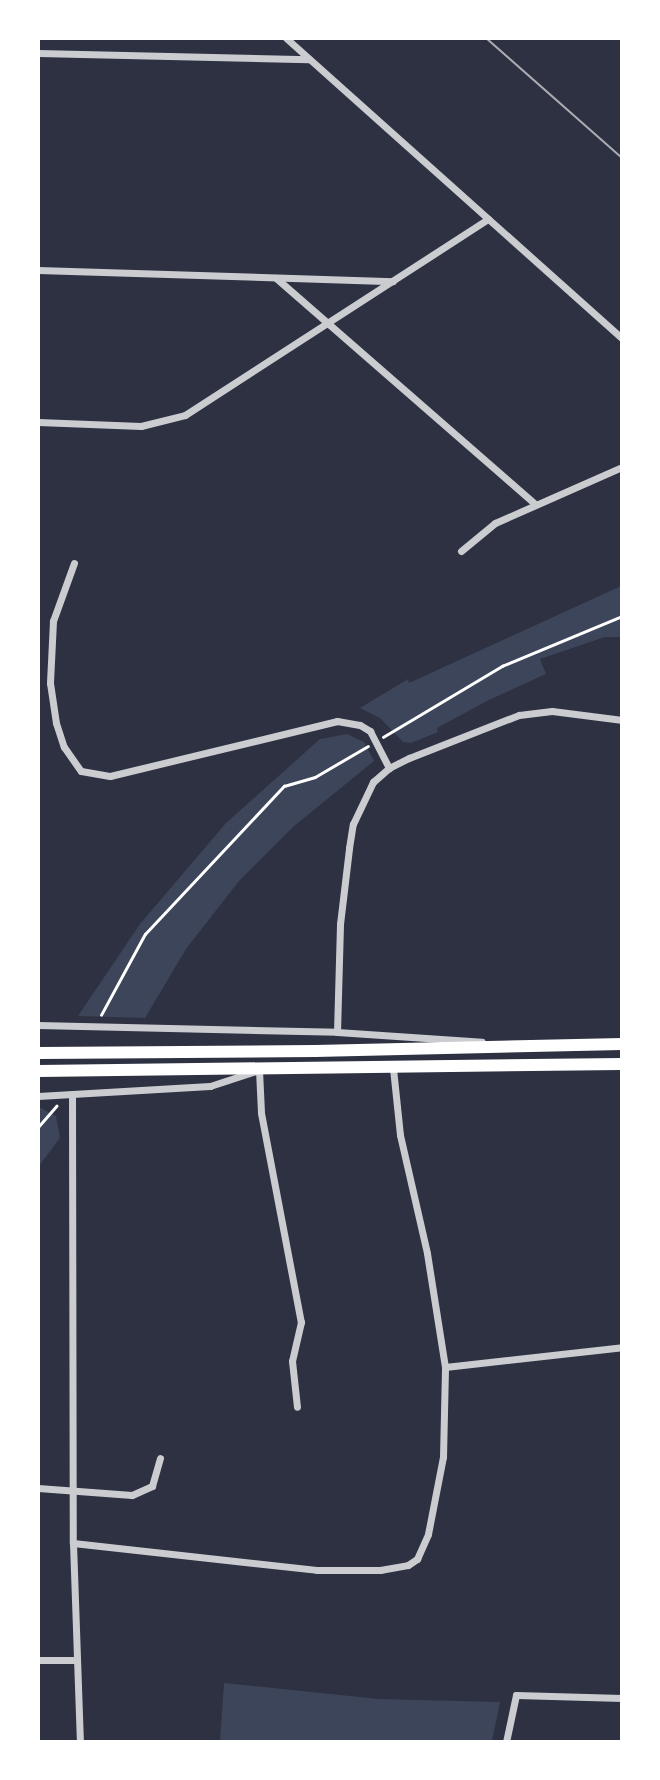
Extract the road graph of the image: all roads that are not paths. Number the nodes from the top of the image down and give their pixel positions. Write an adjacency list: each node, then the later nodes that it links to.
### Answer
1 (286, 38): 3 (street)
2 (38, 53): 3 (street)
3 (309, 59): 4 (street)
4 (488, 219): 7 (street); 9 (street)
5 (38, 270): 6 (street)
6 (276, 277): 7 (street); 8 (street)
7 (393, 281): 8 (street)
8 (328, 323): 10 (street); 12 (street)
9 (621, 338)
10 (38, 422)
11 (621, 467): 12 (street)
12 (535, 503): 13 (street)
13 (461, 551)
14 (74, 562): 16 (street)
15 (621, 720): 16 (street)
16 (389, 768): 18 (street)
17 (38, 1025): 18 (street)
18 (337, 1032): 20 (street)
19 (621, 1044): 20 (highway)
20 (521, 1045): 21 (highway)
21 (38, 1053)
22 (621, 1064): 23 (highway)
23 (393, 1068): 24 (highway); 29 (street)
24 (259, 1070): 25 (highway); 26 (street); 30 (street)
25 (38, 1071)
26 (68, 1094): 27 (street); 33 (street)
27 (38, 1096)
28 (621, 1347): 29 (street)
29 (445, 1367): 34 (street)
30 (297, 1406)
31 (160, 1458): 33 (street)
32 (38, 1488): 33 (street)
33 (73, 1491): 34 (street)
34 (73, 1543): 36 (street)
35 (38, 1660): 36 (street)
36 (76, 1660): 38 (street)
37 (621, 1698): 39 (street)
38 (80, 1741)
39 (506, 1741)

